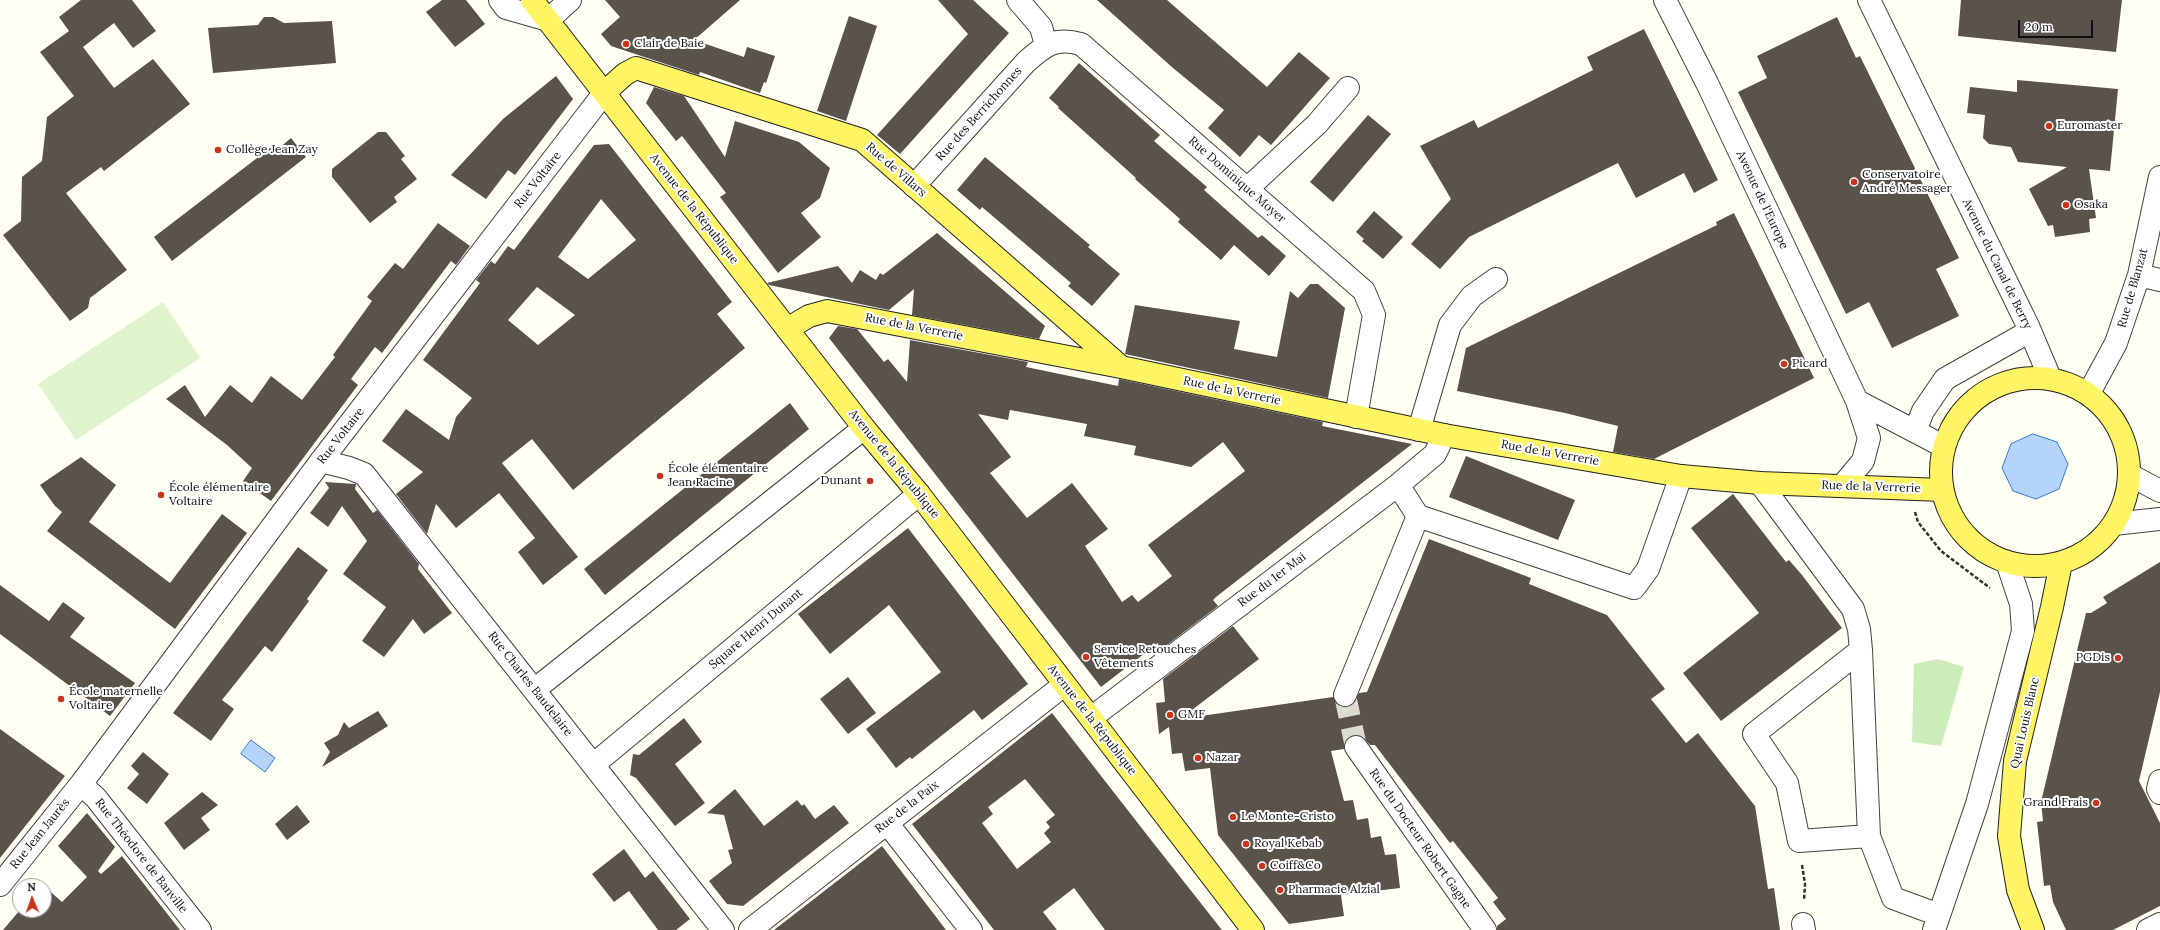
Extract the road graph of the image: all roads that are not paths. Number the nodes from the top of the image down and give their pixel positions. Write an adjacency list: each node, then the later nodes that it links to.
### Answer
1 (500, 0): 7 (street)
2 (532, 0): 7 (main road, Avenue de la République)
3 (570, 0): 7 (street)
4 (1018, 0): 8 (street)
5 (1665, 0): 22 (street, Avenue de l'Europe)
6 (1869, 0): 18 (street, Avenue du Canal de Berry)
7 (547, 10): 10 (main road, Avenue de la République)
8 (1046, 45): 12 (street, Rue des Berrichonnes); 13 (street, Rue Dominique Moyer)
9 (1348, 88): 13 (street)
10 (605, 92): 12 (main road, Rue de Villars); 17 (main road, Avenue de la République); 29 (street, Rue Voltaire)
11 (2160, 176): 14 (street, Rue de Blanzat)
12 (914, 186): 19 (main road, Rue de Villars)
13 (1247, 189): 23 (street, Rue Dominique Moyer)
14 (2139, 275): 16 (street); 21 (street, Rue de Blanzat)
15 (1496, 279): 25 (street)
16 (2160, 280)
17 (787, 329): 19 (main road, Rue de la Verrerie); 24 (main road, Avenue de la République)
18 (2030, 331): 20 (street, Avenue du Canal de Berry); 26 (street)
19 (1121, 367): 23 (main road, Rue de la Verrerie)
20 (2050, 378): 21 (main road); 28 (main road)
21 (2089, 393): 30 (main road)
22 (1857, 401): 26 (street); 34 (street, Avenue de l'Europe)
23 (1356, 417): 25 (main road, Rue de la Verrerie)
24 (864, 428): 37 (main road, Avenue de la République); 45 (street)
25 (1419, 430): 27 (main road, Rue de la Verrerie)
26 (1915, 431): 28 (street)
27 (1444, 435): 31 (main road, Rue de la Verrerie); 33 (street, Rue du 1er Mai)
28 (1943, 446): 35 (main road)
29 (321, 461): 45 (street, Rue Charles Baudelaire); 51 (street, Rue Voltaire)
30 (2130, 475): 36 (street); 40 (main road)
31 (1681, 476): 32 (main road, Rue de la Verrerie); 38 (street)
32 (1760, 483): 34 (main road, Rue de la Verrerie); 43 (street, Quai Louis Blanc)
33 (1398, 485): 38 (street); 47 (street, Rue du 1er Mai)
34 (1842, 486): 35 (main road, Rue de la Verrerie)
35 (1942, 490): 41 (main road)
36 (2160, 491)
37 (919, 494): 44 (main road, Avenue de la République); 49 (street, Square Henri Dunant)
38 (1418, 516): 46 (street)
39 (2160, 519): 40 (street)
40 (2114, 524): 42 (main road)
41 (2007, 562): 42 (main road); 56 (street, Quai Louis Blanc)
42 (2061, 563): 64 (main road, Quai Louis Blanc)
43 (1861, 650): 54 (street, Quai Louis Blanc); 54 (street)
44 (1064, 685): 47 (main road, Avenue de la République); 53 (street, Rue de la Paix)
45 (534, 690): 49 (street, Rue Charles Baudelaire)
46 (1345, 695)
47 (1091, 718): 58 (main road, Avenue de la République)
48 (1356, 748): 63 (street, Rue du Docteur Robert Gagne)
49 (593, 764): 60 (street, Rue Charles Baudelaire)
50 (2160, 781): 52 (street)
51 (81, 784): 55 (street, Rue Jean Jaurès); 59 (street, Rue Théodore de Banville)
52 (2160, 793)
53 (887, 823): 61 (street, Rue de la Paix); 62 (street)
54 (1869, 836): 56 (street, Quai Louis Blanc)
55 (0, 885)
56 (1937, 922)
57 (2160, 924): 65 (street)
58 (1251, 929)
59 (200, 930)
60 (723, 930)
61 (750, 930)
62 (970, 930)
63 (1485, 930)
64 (2033, 930)
65 (2148, 930)

